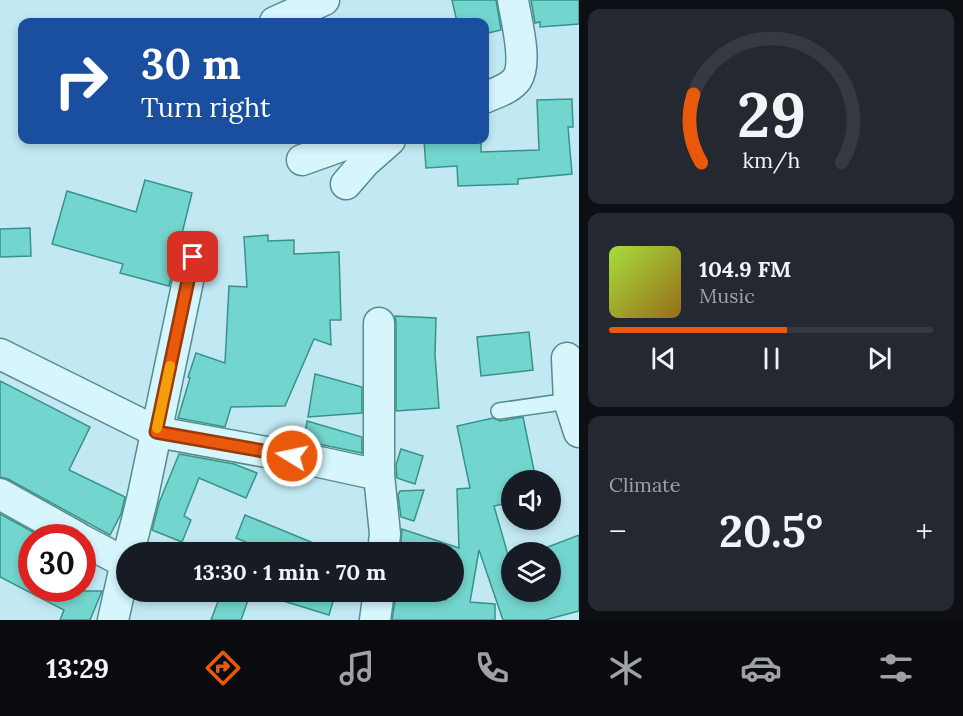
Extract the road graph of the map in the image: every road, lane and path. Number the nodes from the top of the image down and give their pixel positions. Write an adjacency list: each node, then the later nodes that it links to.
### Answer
1 (324, 0): 3 (street)
2 (513, 0): 4 (street)
3 (284, 18)
4 (489, 96)
5 (347, 144): 7 (street)
6 (385, 144): 8 (street)
7 (302, 160)
8 (346, 184)
9 (193, 257): 15 (street)
10 (379, 323): 17 (street)
11 (0, 354): 15 (street)
12 (573, 358): 13 (street)
13 (569, 401): 14 (lane); 16 (street)
14 (499, 411)
15 (156, 432): 17 (street); 20 (street)
16 (579, 432)
17 (379, 475): 21 (street)
18 (0, 494): 19 (street)
19 (54, 524)
20 (131, 542)
21 (384, 542)
22 (96, 547): 23 (street)
23 (116, 558)
24 (117, 602): 26 (street)
25 (377, 602): 27 (street)
26 (113, 620)
27 (375, 620)

